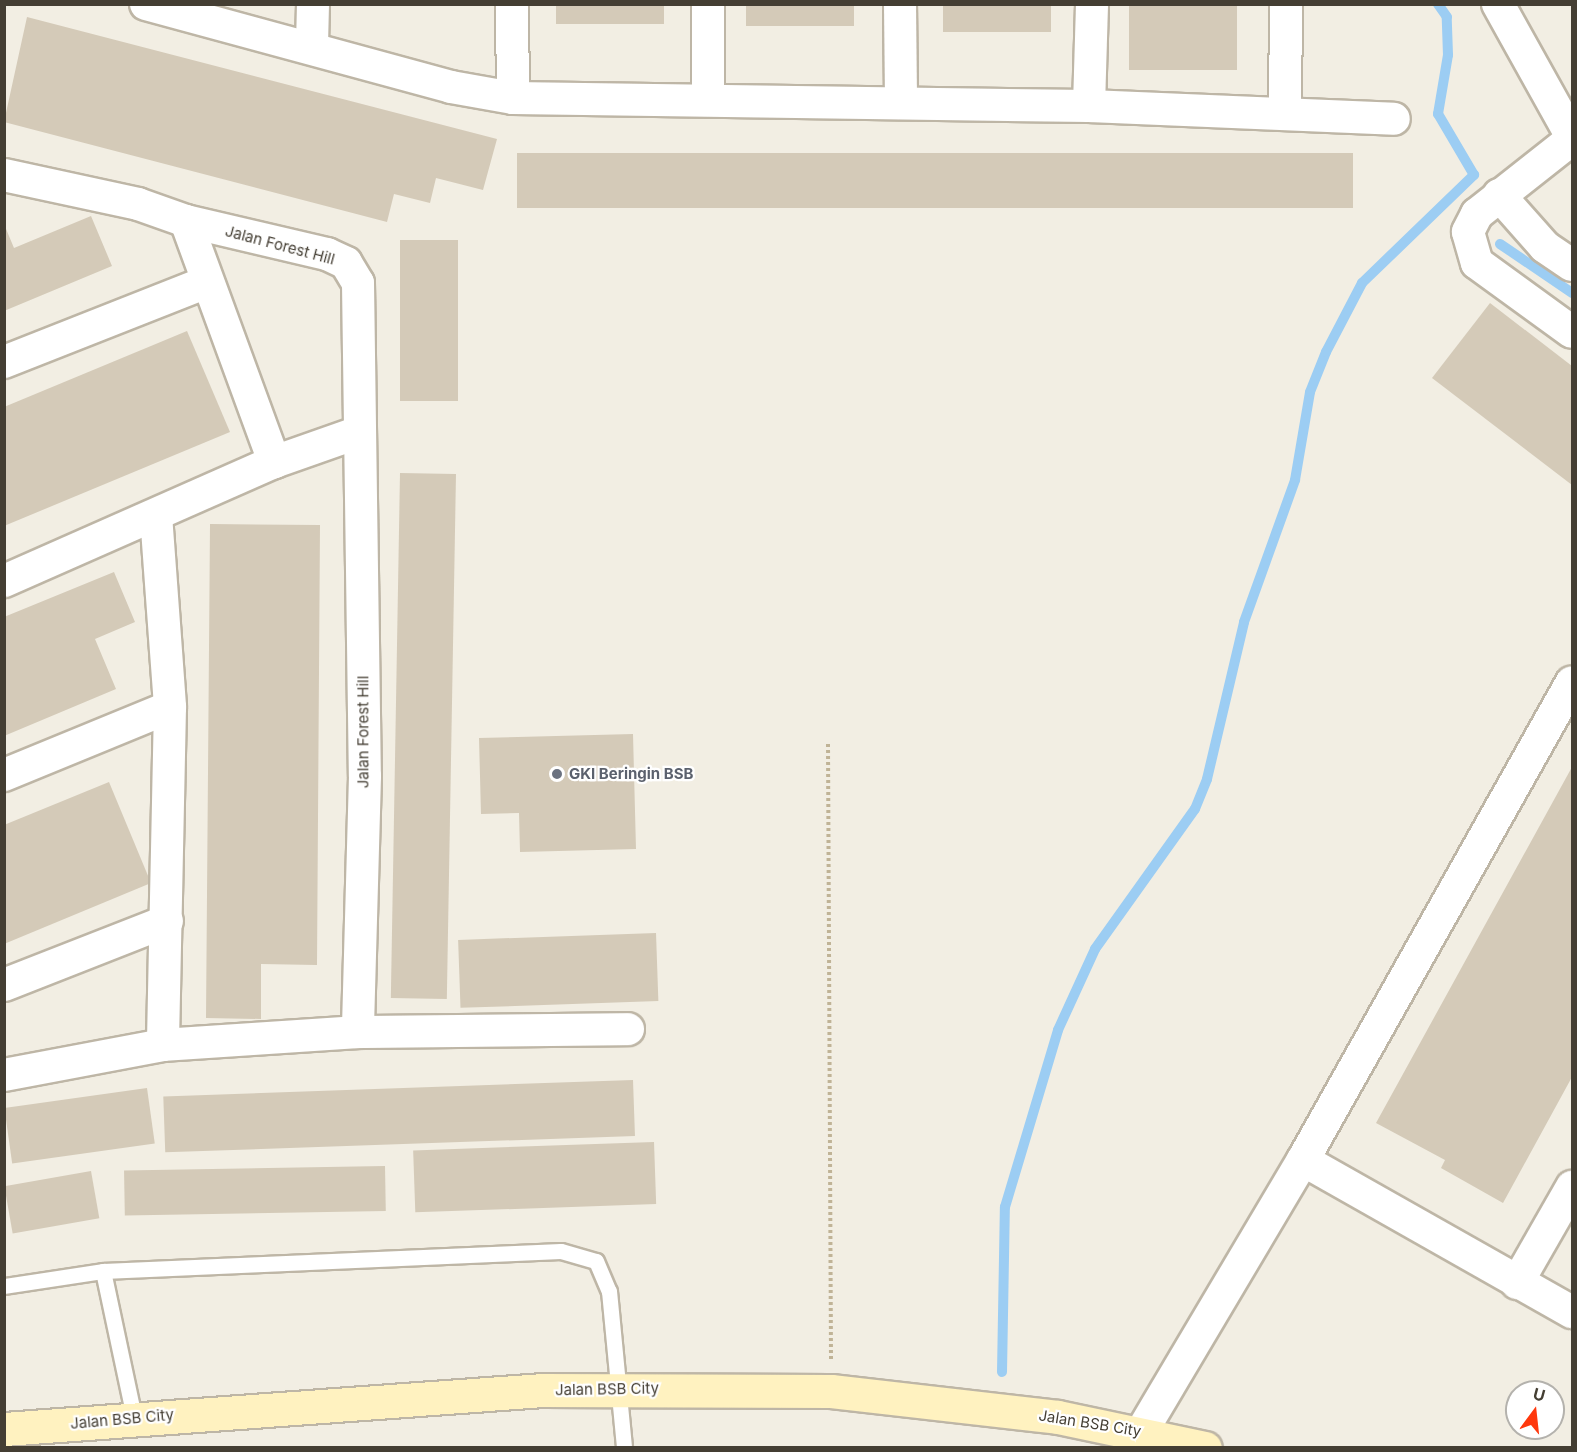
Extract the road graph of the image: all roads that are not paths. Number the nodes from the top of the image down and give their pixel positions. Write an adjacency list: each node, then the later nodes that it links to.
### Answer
1 (146, 4): 9 (street)
2 (313, 4): 9 (street)
3 (512, 4): 10 (street)
4 (708, 4): 11 (street)
5 (900, 4): 12 (street)
6 (1092, 4): 13 (street)
7 (1286, 4): 14 (street)
8 (1498, 4): 16 (street)
9 (312, 45): 10 (street)
10 (513, 98): 11 (street)
11 (708, 98): 12 (street)
12 (901, 103): 13 (street)
13 (1089, 106): 14 (street)
14 (1285, 114): 15 (street)
15 (1394, 119)
16 (1572, 138): 18 (street)
17 (4, 175): 19 (street, Jalan Forest Hill)
18 (1499, 195): 20 (street); 22 (street)
19 (186, 221): 21 (street); 24 (street, Jalan Forest Hill)
20 (1572, 265)
21 (205, 283): 23 (street); 25 (street)
22 (1572, 332)
23 (4, 362)
24 (359, 432): 25 (street); 34 (street, Jalan Forest Hill)
25 (274, 462): 26 (street)
26 (156, 515): 27 (street); 29 (street)
27 (4, 581)
28 (1572, 682): 37 (street)
29 (170, 706): 30 (street); 31 (street)
30 (4, 775)
31 (166, 921): 32 (street); 35 (street)
32 (4, 985)
33 (628, 1029): 34 (street)
34 (358, 1032): 35 (street)
35 (163, 1045): 36 (street)
36 (4, 1076)
37 (1303, 1160): 40 (street); 46 (street)
38 (1572, 1187): 40 (street)
39 (104, 1271): 41 (lane); 43 (lane); 44 (lane)
40 (1517, 1283): 42 (street)
41 (4, 1286)
42 (1572, 1312)
43 (620, 1388): 44 (street, Jalan BSB City); 46 (street, Jalan BSB City); 47 (lane)
44 (135, 1417): 45 (street, Jalan BSB City)
45 (4, 1429)
46 (1142, 1431): 48 (street, Jalan BSB City)
47 (624, 1448)
48 (1205, 1448)

